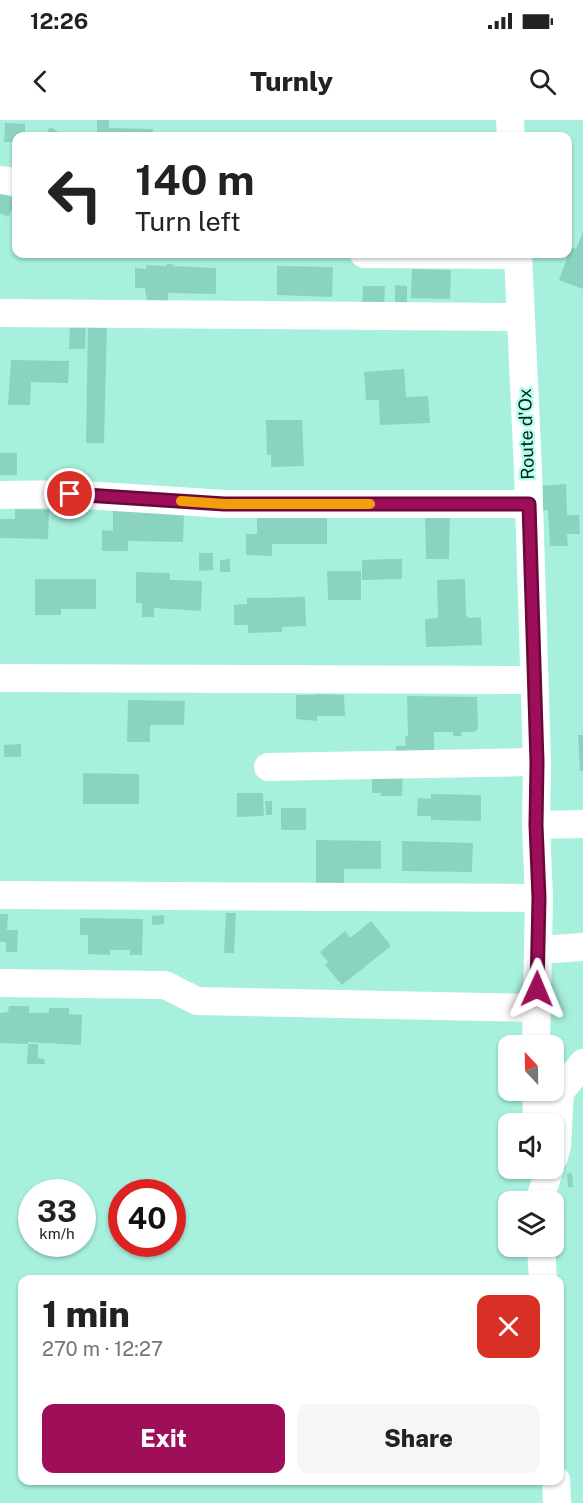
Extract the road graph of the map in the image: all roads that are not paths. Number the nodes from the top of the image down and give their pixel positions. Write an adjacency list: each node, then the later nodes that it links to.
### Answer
1 (518, 258): 3 (street, Route d'Ox)
2 (0, 313): 3 (street)
3 (521, 317): 5 (street, Route d'Ox)
4 (0, 495): 5 (street)
5 (529, 504): 7 (street, Route d'Ox)
6 (0, 678): 7 (street)
7 (534, 680): 8 (street, Route d'Ox)
8 (537, 762): 9 (street); 11 (street, Route d'Ox)
9 (268, 767)
10 (583, 824): 11 (street)
11 (536, 825): 13 (street, Route d'Ox)
12 (0, 895): 13 (street)
13 (539, 898): 15 (street, Route d'Ox)
14 (583, 947): 15 (street)
15 (538, 950): 17 (street, Route d'Ox)
16 (0, 983): 17 (street)
17 (537, 1008): 18 (street, Route d'Ox)
18 (536, 1035)
19 (583, 1063): 20 (street)
20 (559, 1113)
21 (542, 1257): 22 (street)
22 (543, 1275)
23 (556, 1485): 24 (street)
24 (557, 1503)

